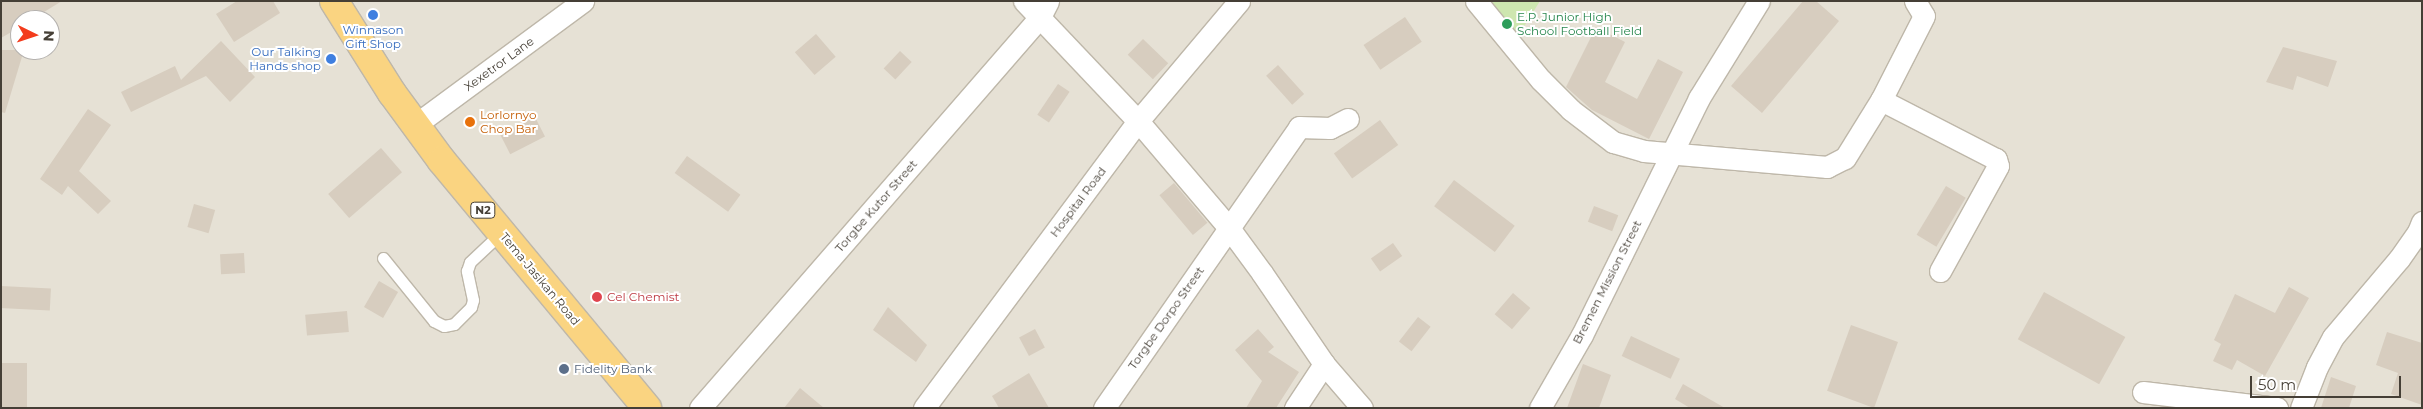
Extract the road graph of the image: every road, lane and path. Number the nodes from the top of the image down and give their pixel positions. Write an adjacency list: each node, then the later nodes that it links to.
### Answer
1 (334, 1): 12 (highway, Tema-Jasikan Road / N2)
2 (583, 1): 12 (street, Xexetror Lane)
3 (1024, 1): 8 (street)
4 (1239, 1): 11 (street, Hospital Road)
5 (1476, 1): 13 (street)
6 (1759, 1): 13 (street, Bremen Mission Street)
7 (1915, 1): 9 (street)
8 (1044, 9): 11 (street); 22 (street, Torgbe Kutor Street)
9 (1881, 100): 13 (street); 18 (street)
10 (1348, 119): 15 (street, Torgbe Dorpo Street)
11 (1138, 122): 15 (street); 23 (street, Hospital Road)
12 (416, 125): 16 (highway, Tema-Jasikan Road / N2)
13 (1671, 155): 27 (street, Bremen Mission Street)
14 (2422, 222): 29 (street)
15 (1229, 228): 19 (street); 24 (street, Torgbe Dorpo Street)
16 (502, 232): 17 (lane); 21 (highway, Tema-Jasikan Road / N2)
17 (383, 258)
18 (1940, 271)
19 (1324, 364): 25 (street); 26 (street)
20 (2143, 392): 28 (street)
21 (647, 408)
22 (700, 408)
23 (924, 408)
24 (1104, 408)
25 (1295, 408)
26 (1362, 408)
27 (1540, 408)
28 (2277, 408)
29 (2300, 408)

